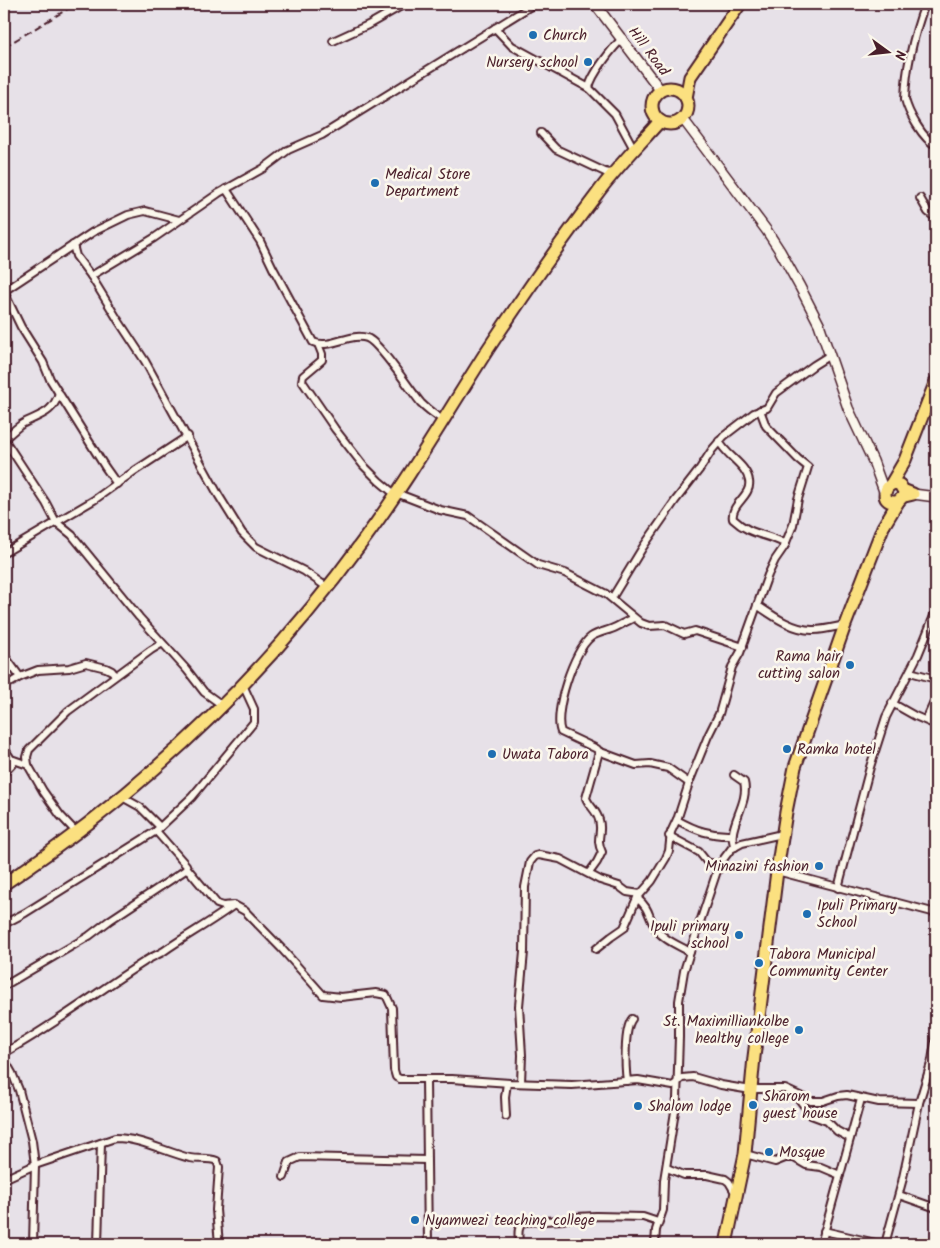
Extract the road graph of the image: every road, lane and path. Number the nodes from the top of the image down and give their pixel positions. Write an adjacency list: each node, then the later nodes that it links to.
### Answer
1 (405, 4): 8 (street)
2 (534, 4): 6 (street)
3 (595, 4): 7 (main road, Hill Road)
4 (740, 4): 9 (highway)
5 (925, 4): 16 (street)
6 (496, 28): 10 (street); 19 (street)
7 (623, 38): 10 (street); 11 (main road, Hill Road)
8 (333, 42)
9 (690, 77): 11 (highway); 12 (highway)
10 (589, 88): 17 (street)
11 (667, 90): 12 (highway); 14 (highway)
12 (686, 98): 13 (highway)
13 (683, 119): 14 (highway); 29 (main road)
14 (660, 121): 17 (highway)
15 (541, 133): 18 (street)
16 (936, 145)
17 (634, 149): 18 (highway)
18 (614, 174): 33 (highway)
19 (226, 189): 22 (street); 28 (street)
20 (920, 198): 21 (street)
21 (936, 218)
22 (179, 220): 23 (street); 26 (street)
23 (72, 245): 24 (street); 25 (street)
24 (64, 251): 25 (street); 27 (street)
25 (76, 256): 26 (street)
26 (91, 276): 34 (street)
27 (4, 292): 31 (street)
28 (318, 344): 33 (street); 40 (street)
29 (830, 356): 32 (street); 42 (main road)
30 (936, 381): 37 (highway)
31 (59, 392): 35 (street); 38 (street)
32 (760, 410): 36 (street); 45 (street)
33 (443, 420): 40 (highway)
34 (188, 436): 38 (street); 47 (street)
35 (4, 439): 44 (street)
36 (719, 442): 45 (street); 48 (street)
37 (905, 460): 39 (highway); 42 (highway)
38 (117, 484): 44 (street)
39 (902, 488): 41 (highway); 42 (highway)
40 (396, 494): 47 (highway); 48 (street)
41 (913, 494): 42 (highway); 43 (main road)
42 (890, 495): 52 (highway)
43 (936, 497)
44 (56, 522): 46 (street); 53 (street)
45 (786, 544): 49 (street)
46 (4, 553)
47 (328, 588): 61 (highway)
48 (612, 598): 51 (street)
49 (757, 605): 52 (street); 54 (street)
50 (936, 611): 56 (street)
51 (634, 618): 54 (street); 68 (street)
52 (845, 625): 78 (highway)
53 (161, 644): 57 (street); 64 (street)
54 (743, 647): 73 (street)
55 (4, 655): 58 (street)
56 (910, 672): 59 (street); 63 (street)
57 (115, 675): 58 (street); 70 (street)
58 (20, 677): 60 (street)
59 (936, 679)
60 (4, 684)
61 (243, 685): 64 (highway); 76 (street)
62 (936, 698): 65 (street)
63 (892, 703): 65 (street); 87 (street)
64 (222, 705): 74 (highway)
65 (926, 720): 66 (street)
66 (936, 724)
67 (4, 748): 69 (street)
68 (598, 751): 73 (street); 85 (street)
69 (16, 761): 70 (street); 71 (street)
70 (28, 765): 77 (street)
71 (4, 773)
72 (734, 775): 79 (street)
73 (690, 783): 75 (street)
74 (122, 797): 76 (street); 77 (highway)
75 (677, 820): 79 (street); 80 (street)
76 (158, 829): 83 (street); 91 (street)
77 (77, 833): 86 (highway)
78 (782, 834): 81 (street); 84 (highway)
79 (732, 835): 81 (street)
80 (670, 836): 82 (street); 88 (street)
81 (735, 847): 82 (street)
82 (719, 865): 93 (street)
83 (187, 868): 89 (street); 94 (street)
84 (777, 871): 87 (street); 105 (highway)
85 (589, 873): 88 (street); 103 (street)
86 (4, 884)
87 (838, 888): 90 (street)
88 (639, 896): 92 (street); 93 (street)
89 (234, 905): 97 (street); 100 (street)
90 (936, 913)
91 (4, 924)
92 (596, 950)
93 (690, 952): 104 (street)
94 (4, 986)
95 (632, 1019): 101 (street)
96 (936, 1036): 99 (street)
97 (4, 1052)
98 (4, 1059): 114 (street)
99 (934, 1061): 108 (street)
100 (426, 1080): 102 (street); 113 (street)
101 (627, 1081): 103 (street); 104 (street)
102 (507, 1083): 103 (street); 109 (street)
103 (521, 1083)
104 (677, 1084): 105 (street); 115 (street)
105 (751, 1090): 106 (street); 112 (highway)
106 (795, 1093): 107 (street); 110 (street)
107 (862, 1099): 108 (street); 110 (street)
108 (919, 1103): 119 (street)
109 (506, 1116)
110 (850, 1138): 116 (street)
111 (101, 1144): 114 (street); 125 (street); 126 (street)
112 (745, 1154): 116 (street); 120 (highway)
113 (426, 1160): 117 (street); 127 (street)
114 (35, 1165): 118 (street); 124 (street)
115 (667, 1168): 120 (street); 122 (street)
116 (840, 1175): 123 (street)
117 (284, 1177)
118 (4, 1179)
119 (899, 1195): 121 (street); 133 (street)
120 (737, 1197): 130 (highway)
121 (936, 1208)
122 (658, 1222): 128 (street); 129 (street)
123 (824, 1231): 131 (street); 132 (street)
124 (33, 1244)
125 (98, 1244)
126 (219, 1244)
127 (428, 1244)
128 (519, 1244)
129 (655, 1244)
130 (726, 1244)
131 (821, 1244)
132 (880, 1244)
133 (885, 1244)

